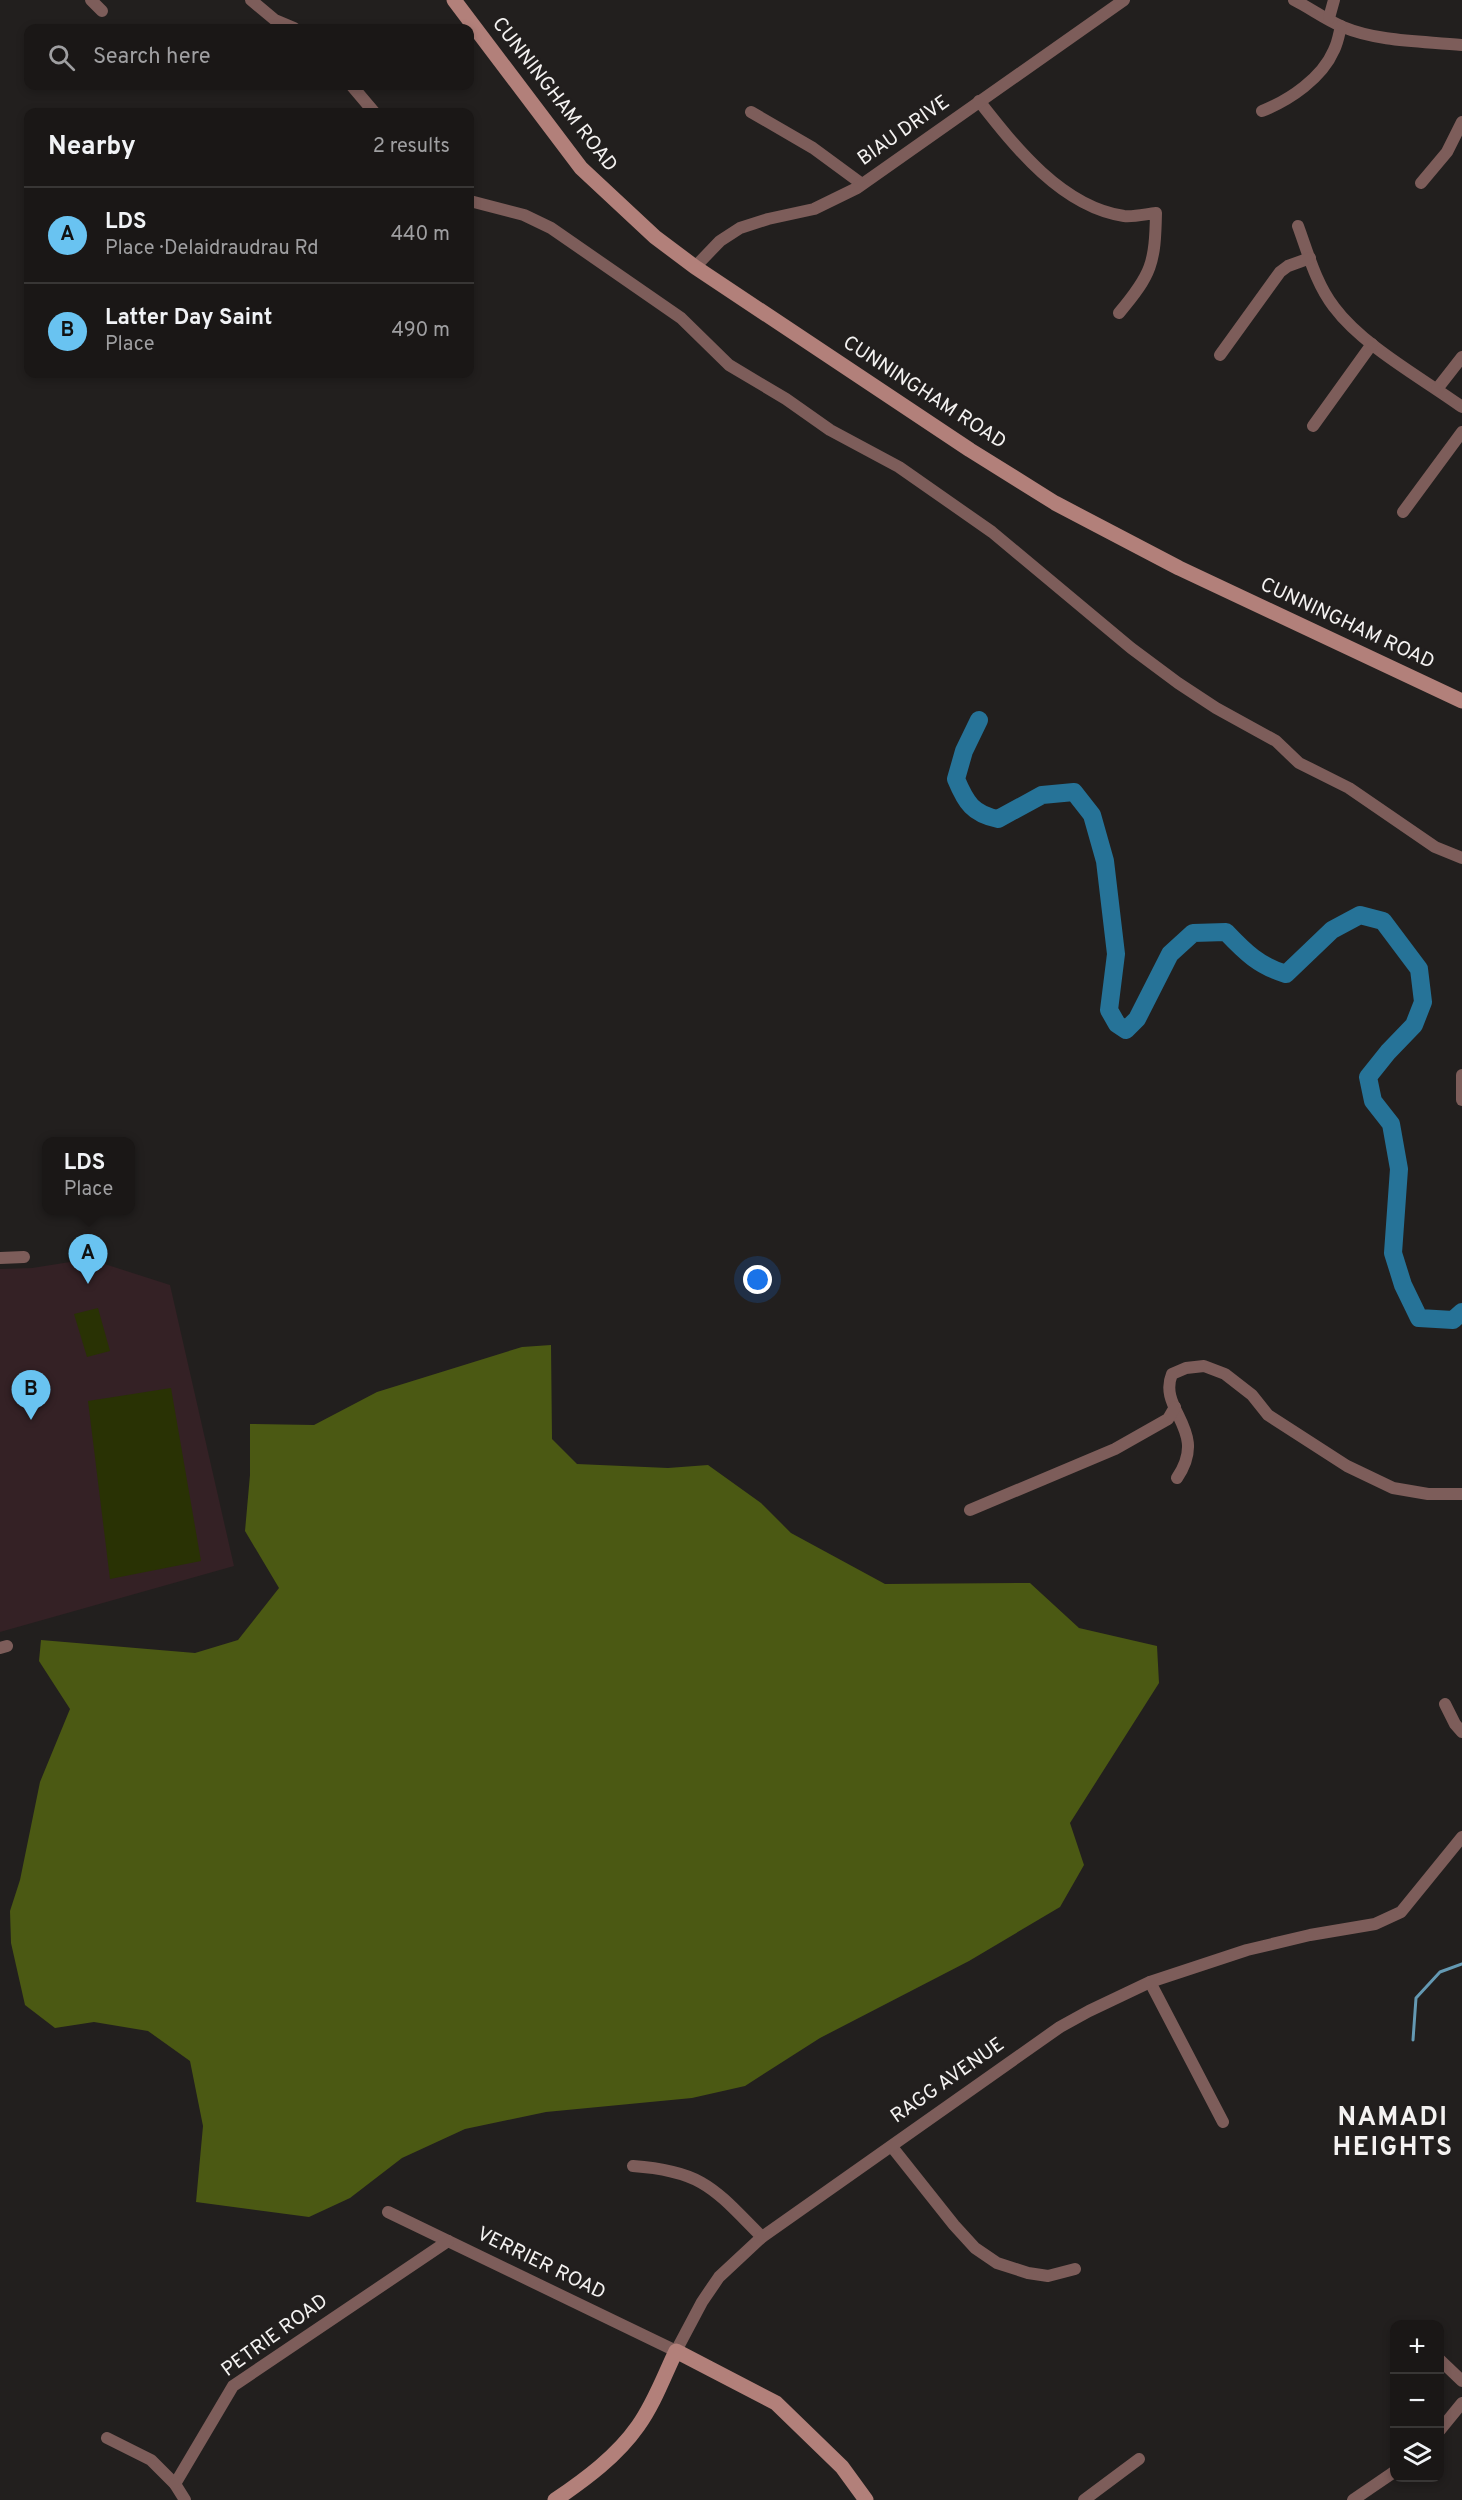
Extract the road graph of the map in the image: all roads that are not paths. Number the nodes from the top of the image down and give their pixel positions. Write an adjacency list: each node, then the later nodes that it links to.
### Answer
1 (91, 0): 7 (street)
2 (251, 0): 9 (street)
3 (454, 0): 10 (main road, CUNNINGHAM ROAD)
4 (1124, 0): 15 (street, BIAU DRIVE)
5 (1294, 0): 8 (street)
6 (1334, 0): 8 (street)
7 (102, 11)
8 (1329, 18): 12 (street)
9 (284, 24)
10 (472, 24)
11 (474, 26): 25 (main road, CUNNINGHAM ROAD)
12 (1341, 26): 13 (street); 17 (street)
13 (1462, 45)
14 (355, 90): 16 (street)
15 (980, 101): 21 (street, BIAU DRIVE); 26 (street)
16 (371, 108)
17 (1262, 111)
18 (751, 112): 21 (street)
19 (1462, 122): 20 (street)
20 (1422, 183)
21 (862, 184): 25 (street, BIAU DRIVE)
22 (474, 202): 36 (street)
23 (1298, 226): 24 (street)
24 (1310, 258): 27 (street); 28 (street)
25 (695, 267): 35 (main road, CUNNINGHAM ROAD)
26 (1119, 312)
27 (1372, 344): 30 (street); 32 (street)
28 (1220, 355)
29 (1462, 357): 30 (street)
30 (1437, 389): 31 (street)
31 (1462, 407)
32 (1313, 426)
33 (1462, 432): 34 (street)
34 (1403, 512)
35 (1462, 701)
36 (1462, 858)
37 (1462, 1075): 38 (street)
38 (1462, 1101)
39 (24, 1257): 40 (street)
40 (0, 1258)
41 (1175, 1407): 42 (street); 43 (street); 44 (street)
42 (1178, 1478)
43 (1462, 1494)
44 (970, 1510)
45 (1445, 1704): 46 (street)
46 (1462, 1732)
47 (1462, 1837): 48 (street, RAGG AVENUE)
48 (1150, 1982): 49 (street); 50 (street, RAGG AVENUE)
49 (1223, 2122)
50 (892, 2147): 53 (street, RAGG AVENUE); 55 (street)
51 (633, 2166): 53 (street)
52 (388, 2212): 54 (street, VERRIER ROAD)
53 (762, 2237): 56 (street, RAGG AVENUE)
54 (448, 2241): 56 (street, VERRIER ROAD); 64 (street, PETRIE ROAD)
55 (1075, 2269)
56 (676, 2351): 66 (main road, RAGG AVENUE); 67 (main road)
57 (1444, 2364): 58 (street)
58 (1462, 2381)
59 (1462, 2403): 60 (street)
60 (1442, 2428)
61 (107, 2438): 64 (street)
62 (1139, 2459): 68 (street)
63 (1390, 2475): 69 (street)
64 (175, 2484): 65 (street)
65 (185, 2500)
66 (555, 2500)
67 (866, 2500)
68 (1084, 2500)
69 (1353, 2500)

